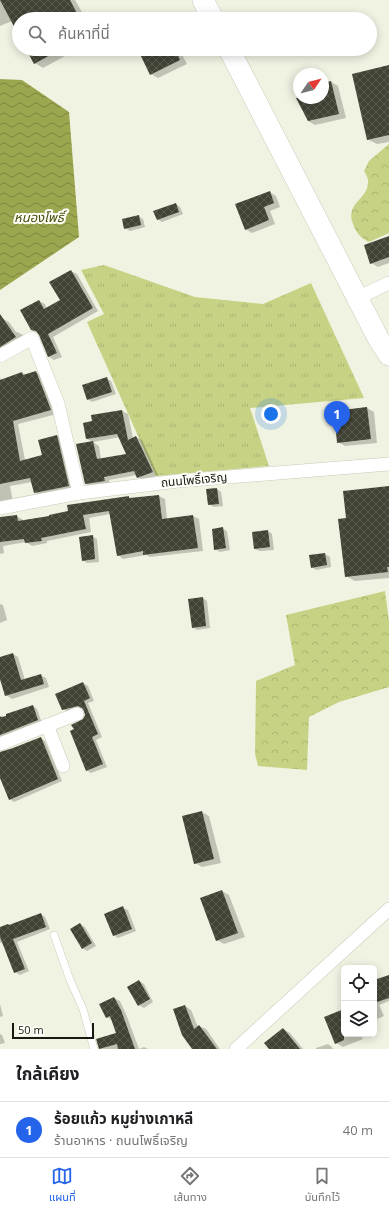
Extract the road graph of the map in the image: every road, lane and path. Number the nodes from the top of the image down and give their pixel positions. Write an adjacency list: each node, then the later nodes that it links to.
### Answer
1 (203, 0): 2 (main road)
2 (209, 12)
3 (233, 56): 5 (main road)
4 (389, 283): 5 (street)
5 (357, 298): 6 (main road)
6 (384, 335): 7 (main road)
7 (389, 355)
8 (0, 356): 10 (street)
9 (389, 464): 10 (street, ถนนโพธิ์เจริญ)
10 (79, 493): 11 (street, ถนนโพธิ์เจริญ)
11 (0, 508)
12 (77, 714): 13 (street)
13 (47, 725): 14 (street); 15 (street)
14 (0, 744)
15 (63, 766)
16 (389, 909): 19 (street)
17 (54, 935): 18 (lane)
18 (94, 1049)
19 (236, 1049)

